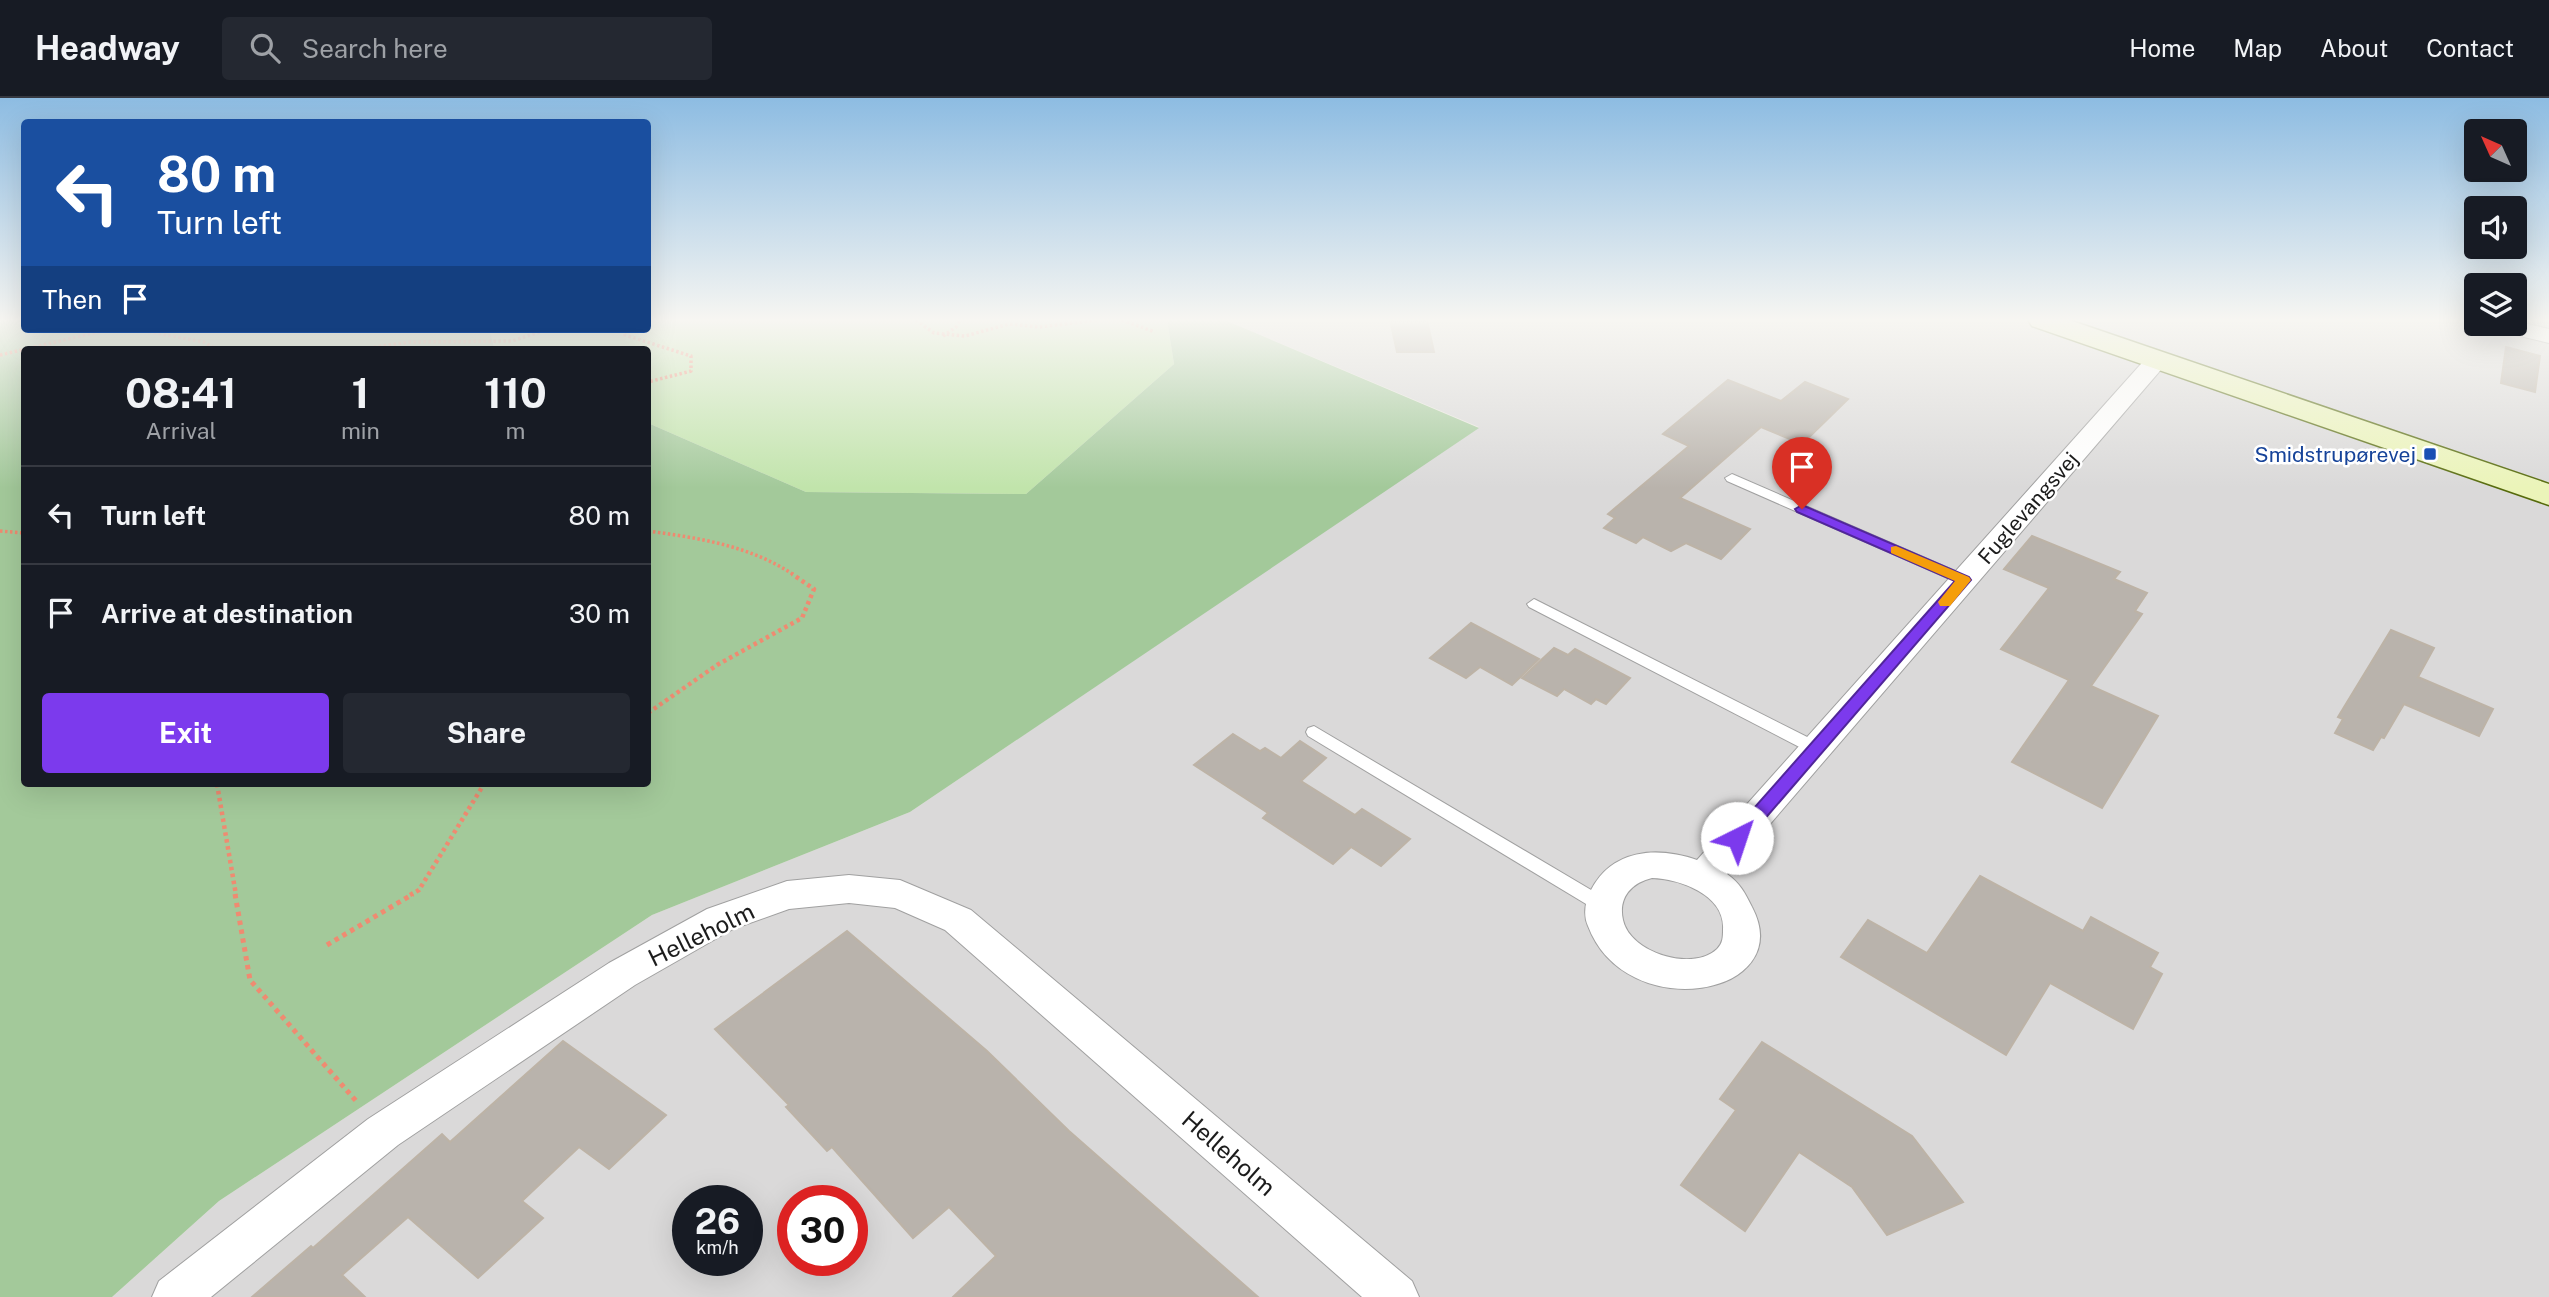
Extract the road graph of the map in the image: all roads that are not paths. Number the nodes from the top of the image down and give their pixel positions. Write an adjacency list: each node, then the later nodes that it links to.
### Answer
1 (2143, 376): 5 (street, Fuglevangsvej)
2 (2203, 376): 4 (main road)
3 (1732, 478): 5 (lane)
4 (2549, 495)
5 (1964, 580): 8 (street, Fuglevangsvej)
6 (1534, 604): 8 (lane)
7 (1314, 732): 10 (lane)
8 (1816, 749): 9 (street, Fuglevangsvej)
9 (1704, 876): 10 (street); 10 (street)
10 (1602, 905)
11 (175, 1297): 12 (street, Helleholm)
12 (1396, 1297)

